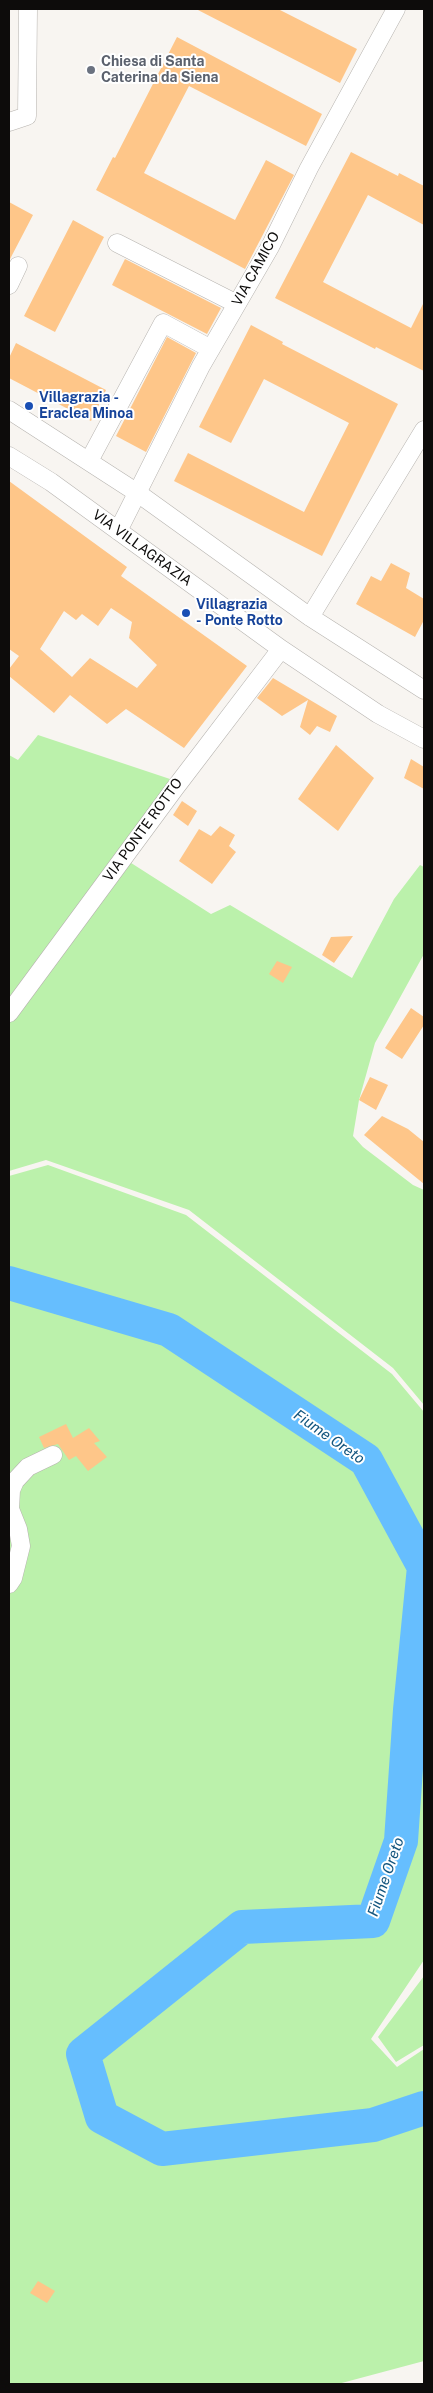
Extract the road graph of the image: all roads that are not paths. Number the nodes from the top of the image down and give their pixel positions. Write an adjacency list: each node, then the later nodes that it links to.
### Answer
1 (28, 9): 3 (street)
2 (396, 9): 7 (street, VIA CAMICO)
3 (9, 122)
4 (117, 243): 7 (street)
5 (18, 266): 6 (street)
6 (9, 286)
7 (237, 304): 8 (street, VIA CAMICO)
8 (211, 348): 12 (street); 13 (street, VIA CAMICO)
9 (9, 410): 12 (street)
10 (424, 430): 15 (street)
11 (9, 456): 14 (street, VIA VILLAGRAZIA)
12 (89, 461): 13 (street)
13 (138, 494): 14 (street, VIA CAMICO); 15 (street)
14 (118, 531): 16 (street, VIA VILLAGRAZIA)
15 (310, 617): 17 (street)
16 (281, 649): 18 (street, VIA VILLAGRAZIA); 19 (street, VIA PONTE ROTTO)
17 (422, 683)
18 (424, 739)
19 (9, 1013)
20 (53, 1455): 21 (street)
21 (9, 1584)

